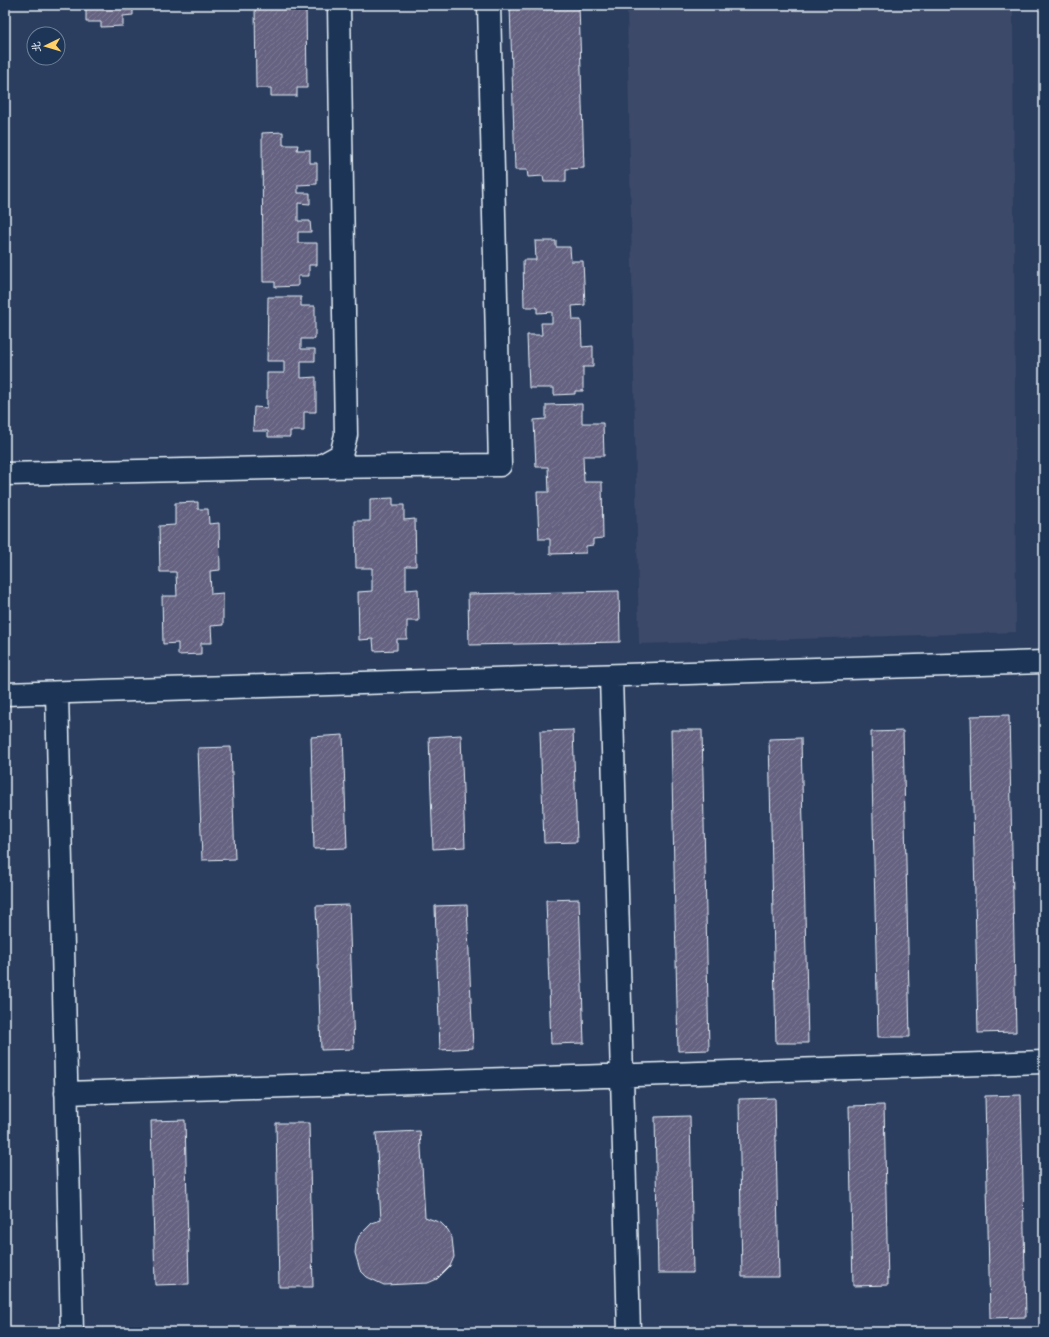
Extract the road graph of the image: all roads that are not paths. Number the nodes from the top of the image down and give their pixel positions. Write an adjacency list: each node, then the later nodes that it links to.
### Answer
1 (339, 5): 3 (street)
2 (489, 5): 3 (street)
3 (319, 467): 4 (street)
4 (5, 474)
5 (1044, 662): 6 (street)
6 (611, 676): 7 (street); 10 (street)
7 (57, 693): 8 (street); 11 (street)
8 (5, 694)
9 (1044, 1062): 10 (street)
10 (622, 1076): 11 (street); 13 (street)
11 (66, 1093): 12 (street)
12 (72, 1332)
13 (629, 1332)

